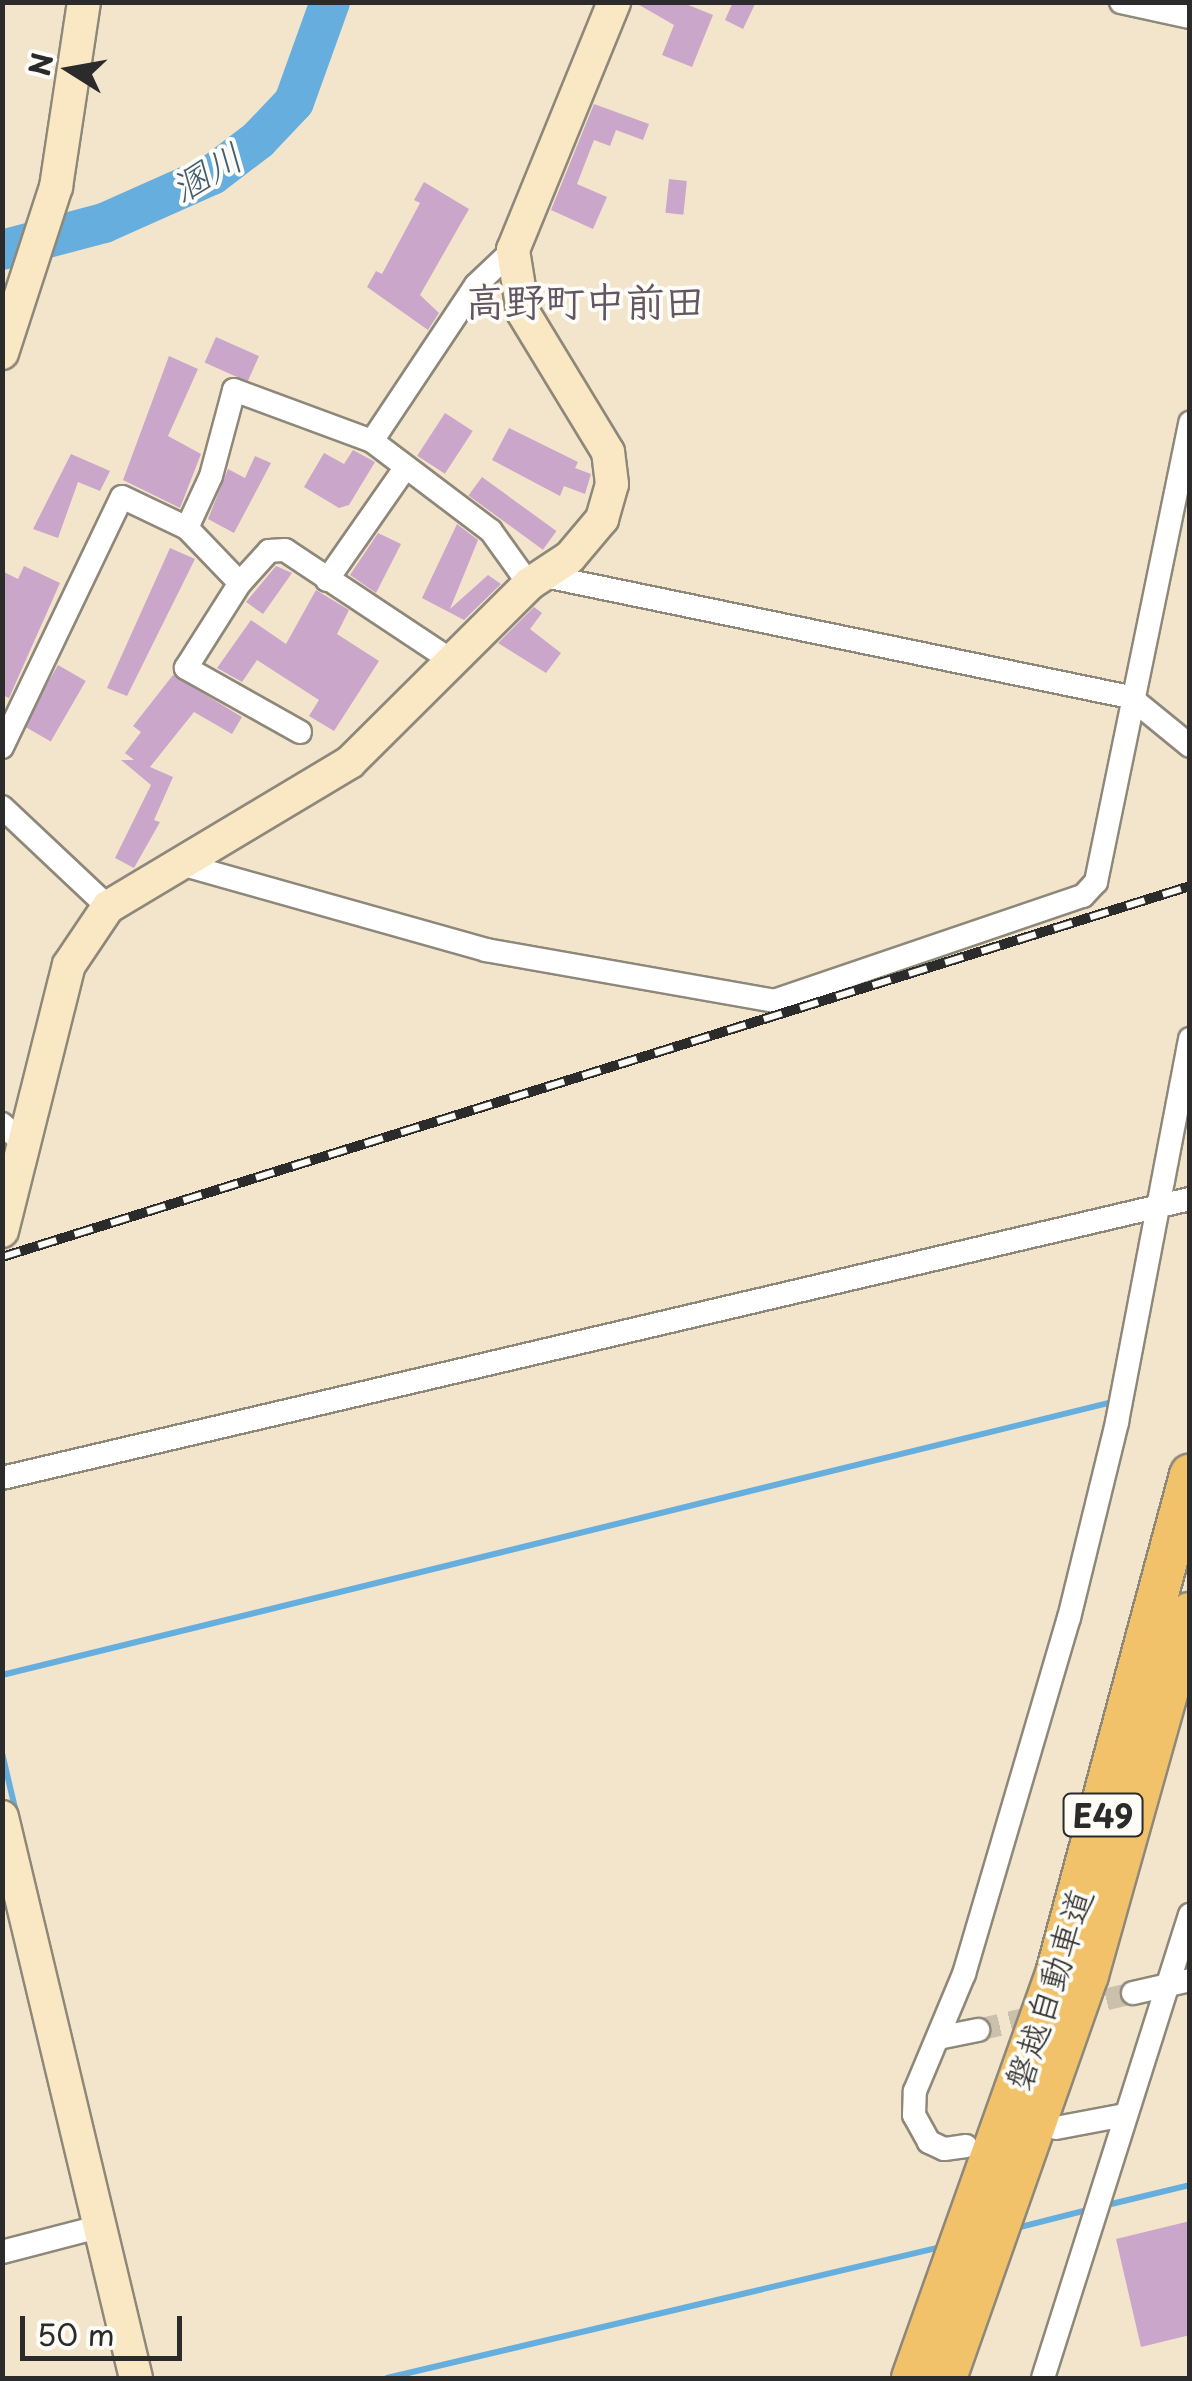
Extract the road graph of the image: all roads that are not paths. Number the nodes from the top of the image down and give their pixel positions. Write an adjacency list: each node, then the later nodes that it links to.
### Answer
1 (84, 2): 6 (street)
2 (614, 2): 5 (street)
3 (1121, 2): 4 (street)
4 (1190, 17)
5 (512, 250): 8 (street); 12 (street)
6 (2, 352)
7 (1190, 423): 15 (street)
8 (372, 441): 9 (street); 10 (street)
9 (405, 468): 11 (street); 12 (street)
10 (187, 528): 13 (street); 18 (street)
11 (327, 580): 13 (street); 14 (street)
12 (537, 580): 14 (street); 15 (street)
13 (240, 583): 16 (street)
14 (450, 659): 20 (street)
15 (1130, 698): 17 (street); 20 (street)
16 (300, 732)
17 (1190, 746)
18 (2, 747)
19 (2, 806): 21 (street)
20 (177, 863): 21 (street)
21 (108, 907): 23 (street)
22 (1190, 1039): 25 (street)
23 (13, 1133): 26 (street)
24 (1190, 1199): 25 (street)
25 (1161, 1205): 28 (street); 35 (street)
26 (2, 1230)
27 (1190, 1475): 37 (highway, 磐越自動車道 / E49)
28 (2, 1478)
29 (1190, 1613): 37 (highway, 磐越自動車道 / E49)
30 (2, 1817): 38 (street)
31 (1190, 1915): 32 (street)
32 (1179, 1983): 33 (street); 36 (street)
33 (1133, 1993)
34 (978, 2030): 35 (street)
35 (938, 2038): 37 (street)
36 (1125, 2115): 37 (street); 42 (street)
37 (1013, 2142): 40 (highway, 磐越自動車道 / E49); 40 (highway, 磐越自動車道 / E49)
38 (102, 2226): 39 (street); 41 (street)
39 (2, 2252)
40 (932, 2367)
41 (136, 2378)
42 (1043, 2378)

